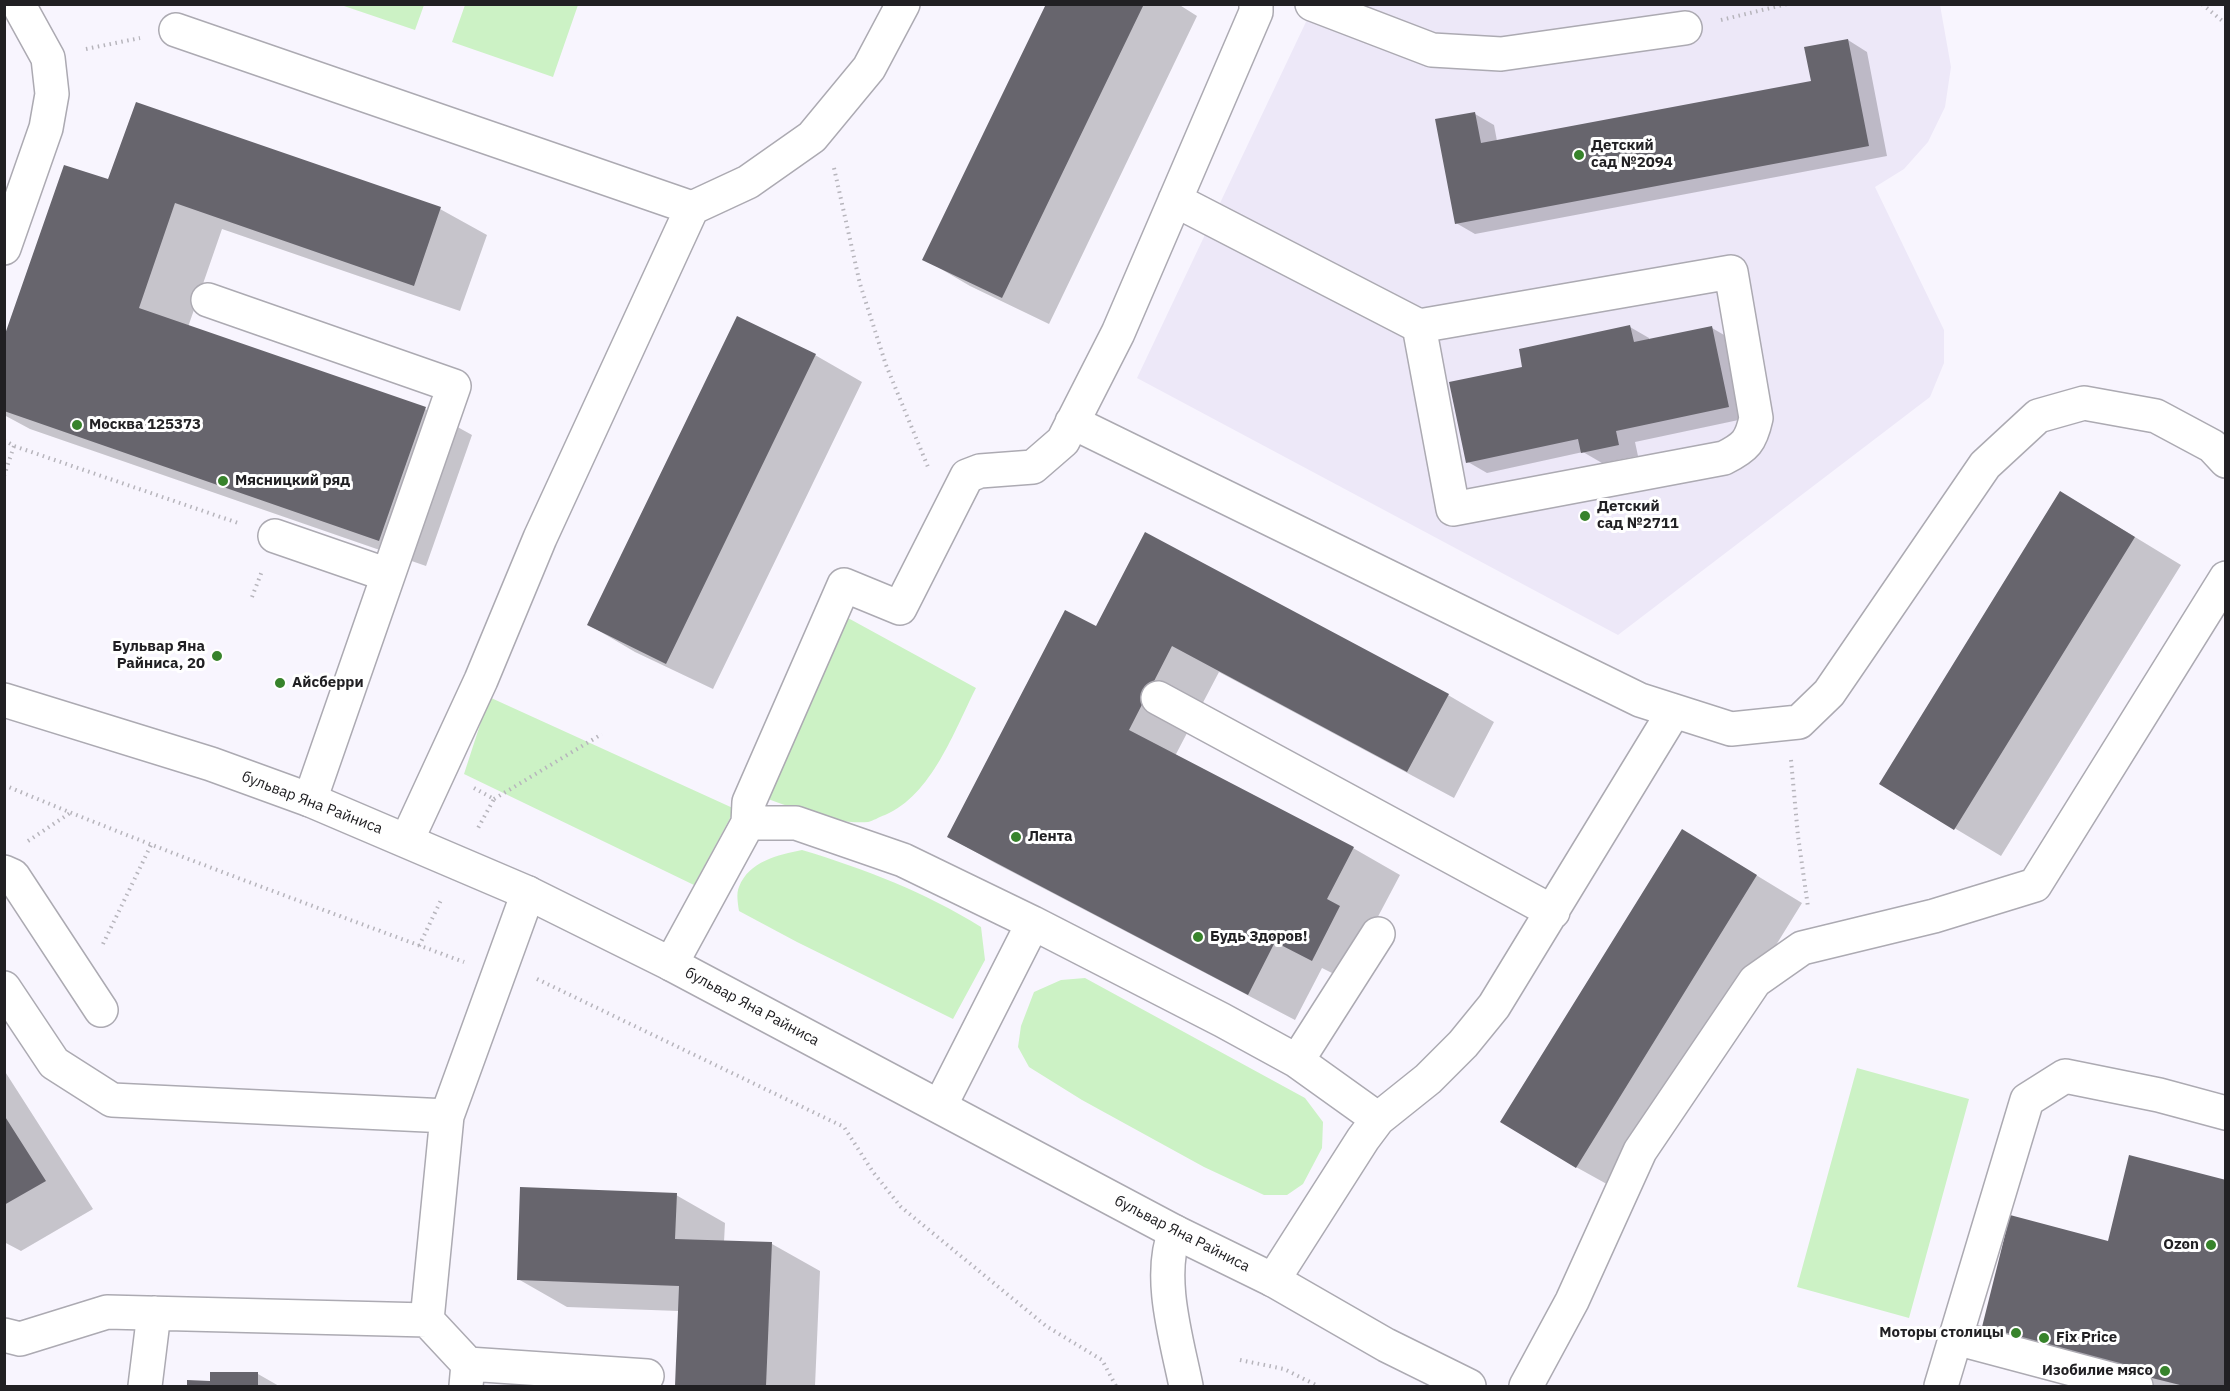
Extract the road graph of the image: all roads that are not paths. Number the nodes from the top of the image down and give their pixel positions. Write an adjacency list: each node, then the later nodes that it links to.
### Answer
1 (903, 4): 8 (main road)
2 (1256, 4): 7 (main road)
3 (1312, 4): 5 (main road)
4 (18, 12): 9 (main road)
5 (1685, 28)
6 (176, 30): 8 (main road)
7 (1175, 200): 11 (main road); 12 (main road)
8 (692, 208): 22 (main road)
9 (4, 248)
10 (208, 300): 15 (main road)
11 (1419, 326): 11 (main road)
12 (1072, 422): 19 (main road); 21 (main road)
13 (2226, 460): 19 (main road)
14 (275, 536): 15 (main road)
15 (388, 575): 20 (main road)
16 (2226, 578): 48 (main road)
17 (1158, 698): 25 (main road)
18 (4, 700): 20 (main road, бульвар Яна Райниса)
19 (1674, 711): 25 (main road)
20 (310, 800): 22 (main road, бульвар Яна Райниса)
21 (748, 823): 26 (main road); 28 (main road)
22 (407, 840): 24 (main road, бульвар Яна Райниса)
23 (4, 872): 30 (main road)
24 (528, 893): 28 (main road, бульвар Яна Райниса); 34 (main road)
25 (1553, 912): 35 (main road)
26 (1033, 923): 31 (main road); 32 (main road)
27 (1378, 934): 31 (main road)
28 (671, 964): 32 (main road, бульвар Яна Райниса)
29 (4, 988): 34 (main road)
30 (92, 997)
31 (1297, 1061): 35 (main road)
32 (940, 1106): 36 (main road, бульвар Яна Райниса)
33 (2226, 1113): 41 (main road)
34 (447, 1116): 39 (main road)
35 (1378, 1119): 37 (main road)
36 (1175, 1232): 37 (main road, бульвар Яна Райниса); 46 (main road)
37 (1273, 1280): 47 (main road, бульвар Яна Райниса)
38 (154, 1313): 39 (main road); 40 (main road); 45 (main road)
39 (428, 1320): 42 (main road)
40 (4, 1335)
41 (1956, 1338): 44 (main road); 49 (main road)
42 (467, 1375): 43 (main road)
43 (634, 1379)
44 (2098, 1381): 50 (main road)
45 (145, 1386)
46 (1186, 1386)
47 (1469, 1386)
48 (1526, 1386)
49 (1941, 1386)
50 (2136, 1386)

